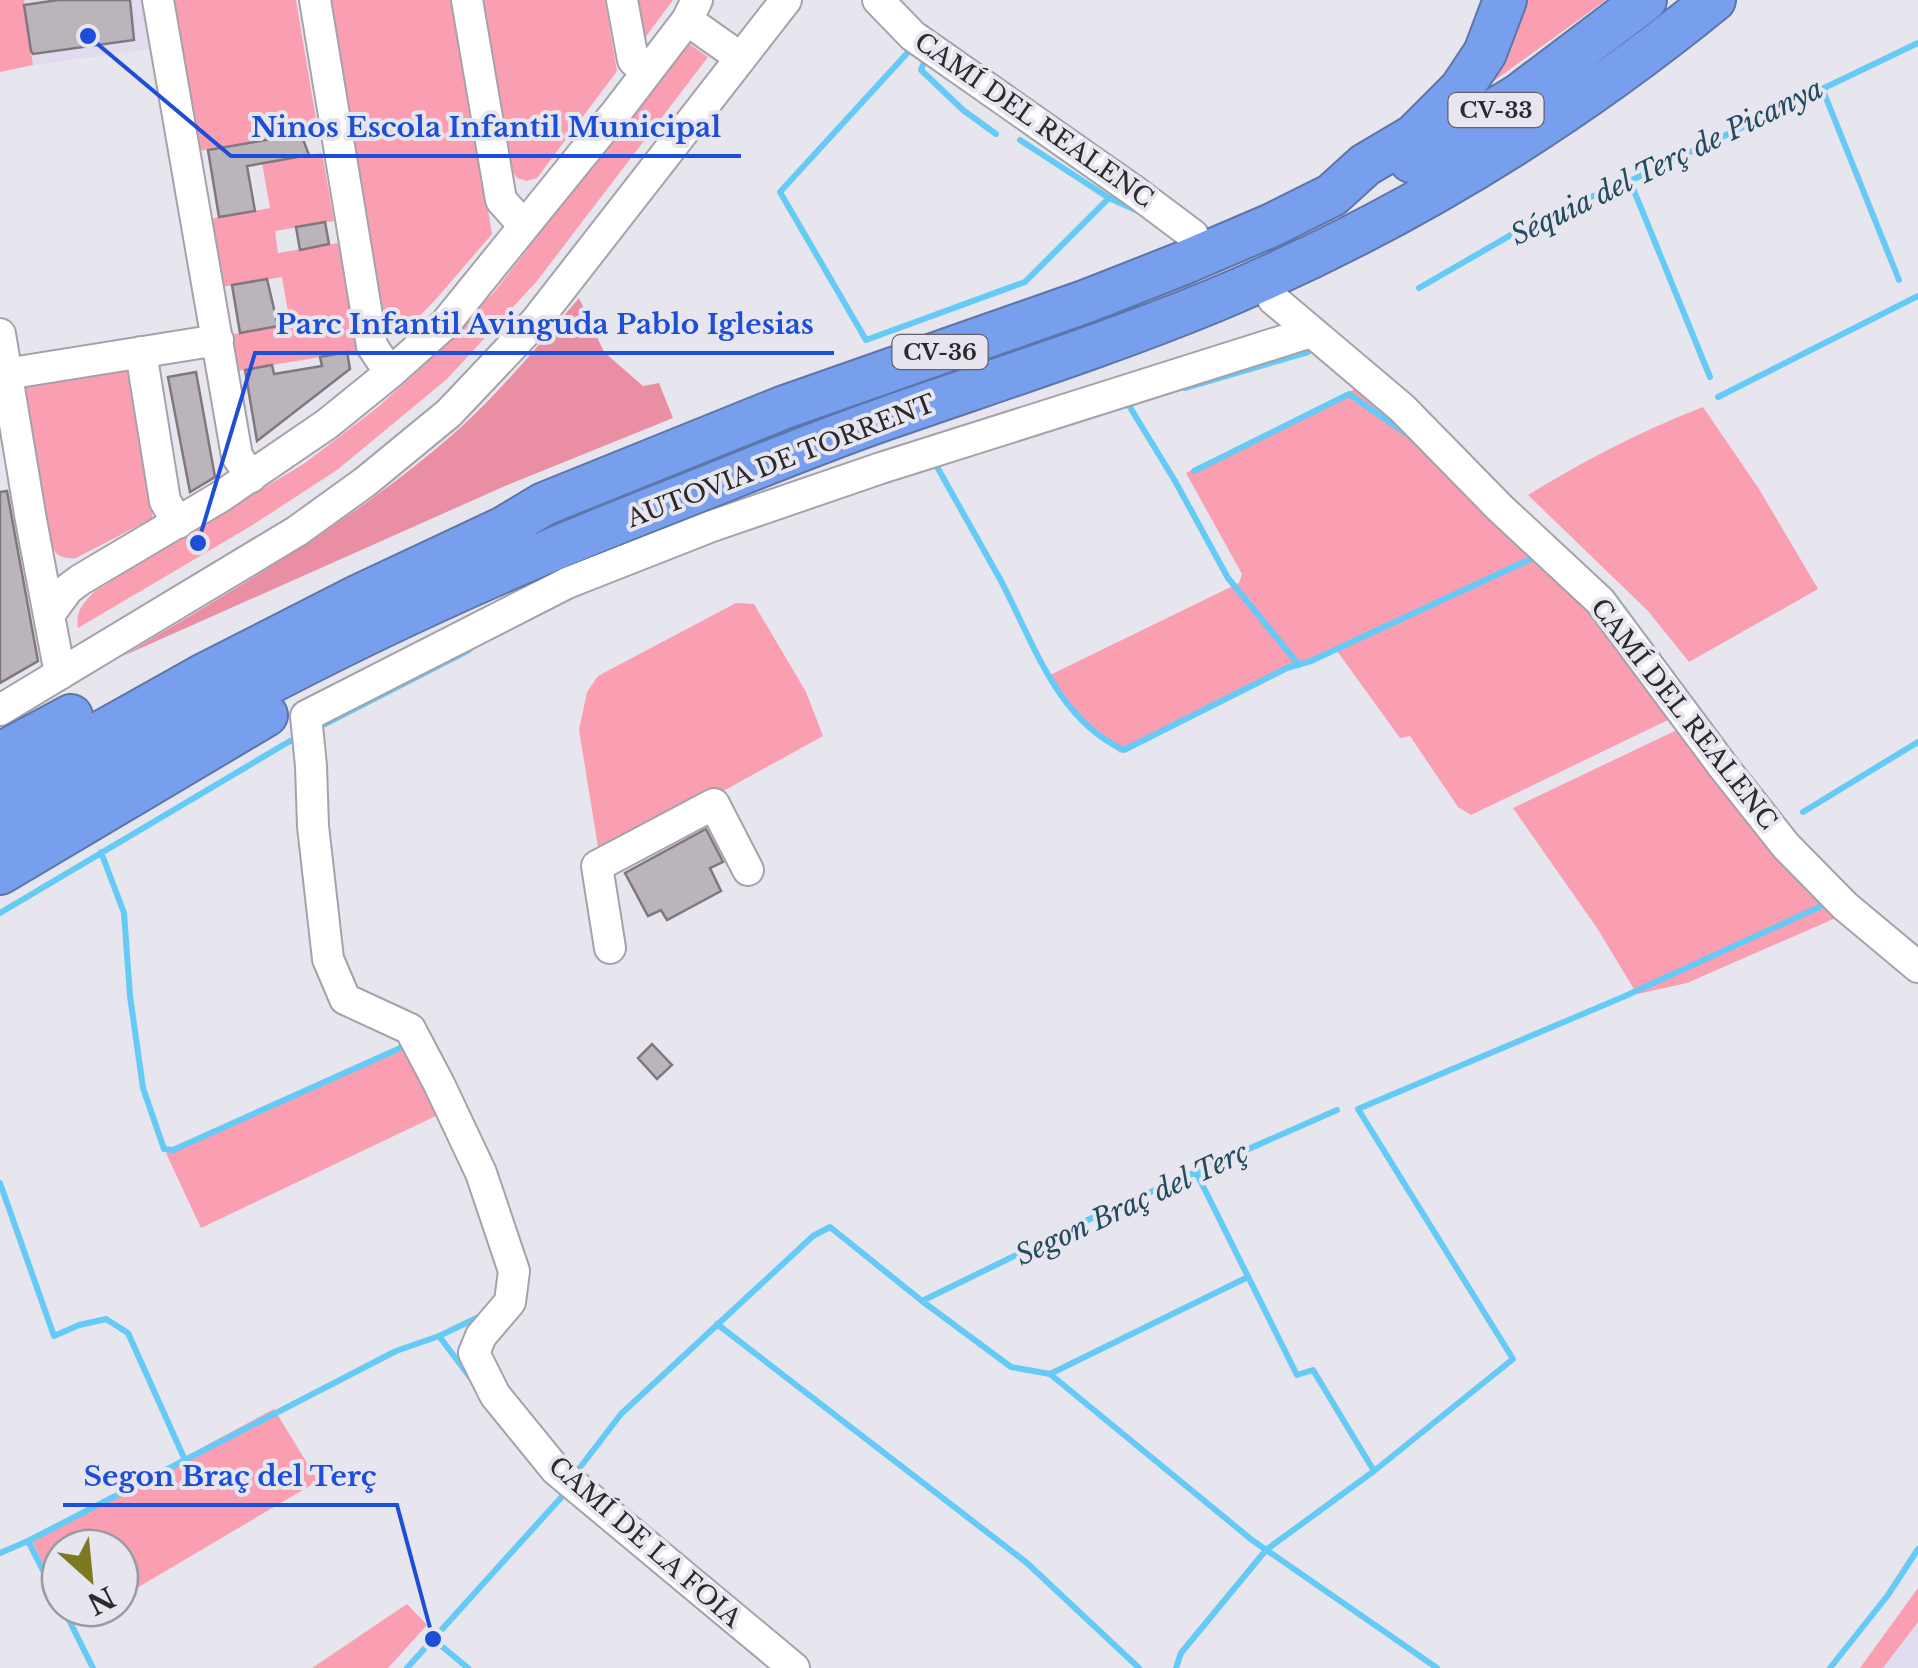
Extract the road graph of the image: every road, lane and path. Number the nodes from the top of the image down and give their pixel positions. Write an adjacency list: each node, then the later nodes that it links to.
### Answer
1 (158, 0): 19 (street)
2 (315, 0): 21 (street)
3 (468, 0): 14 (street)
4 (622, 0): 12 (street)
5 (786, 0): 11 (street)
6 (878, 0): 15 (street, CAMÍ DEL REALENC)
7 (1504, 0): 13 (highway, AUTOVIA DE TORRENT / CV-36)
8 (1645, 0): 13 (highway, CV-33)
9 (1714, 0): 26 (highway, AUTOVIA DE TORRENT / CV-36)
10 (692, 10): 11 (street); 12 (street)
11 (741, 58): 30 (street)
12 (645, 72): 14 (street)
13 (1332, 195): 24 (highway, AUTOVIA DE TORRENT / CV-36)
14 (524, 226): 21 (street)
15 (1193, 235)
16 (1273, 299): 17 (street, CAMÍ DEL REALENC)
17 (1312, 332): 38 (street, CAMÍ DEL REALENC); 39 (street, CAMÍ DE LA FOIA)
18 (0, 334): 22 (street)
19 (218, 340): 20 (street); 23 (street)
20 (140, 352): 22 (street); 25 (street)
21 (390, 373): 23 (street)
22 (3, 374): 27 (street)
23 (250, 477): 25 (street)
24 (544, 504): 32 (highway); 33 (highway, AUTOVIA DE TORRENT / CV-36)
25 (178, 523): 28 (street)
26 (545, 553): 34 (highway, AUTOVIA DE TORRENT / CV-36); 36 (highway)
27 (38, 559): 28 (street); 29 (street)
28 (80, 580): 29 (street)
29 (49, 615): 30 (street)
30 (60, 674): 31 (street)
31 (0, 710)
32 (0, 754)
33 (0, 789)
34 (0, 833)
35 (748, 870): 37 (street)
36 (0, 872)
37 (610, 948)
38 (1918, 967)
39 (794, 1668)

